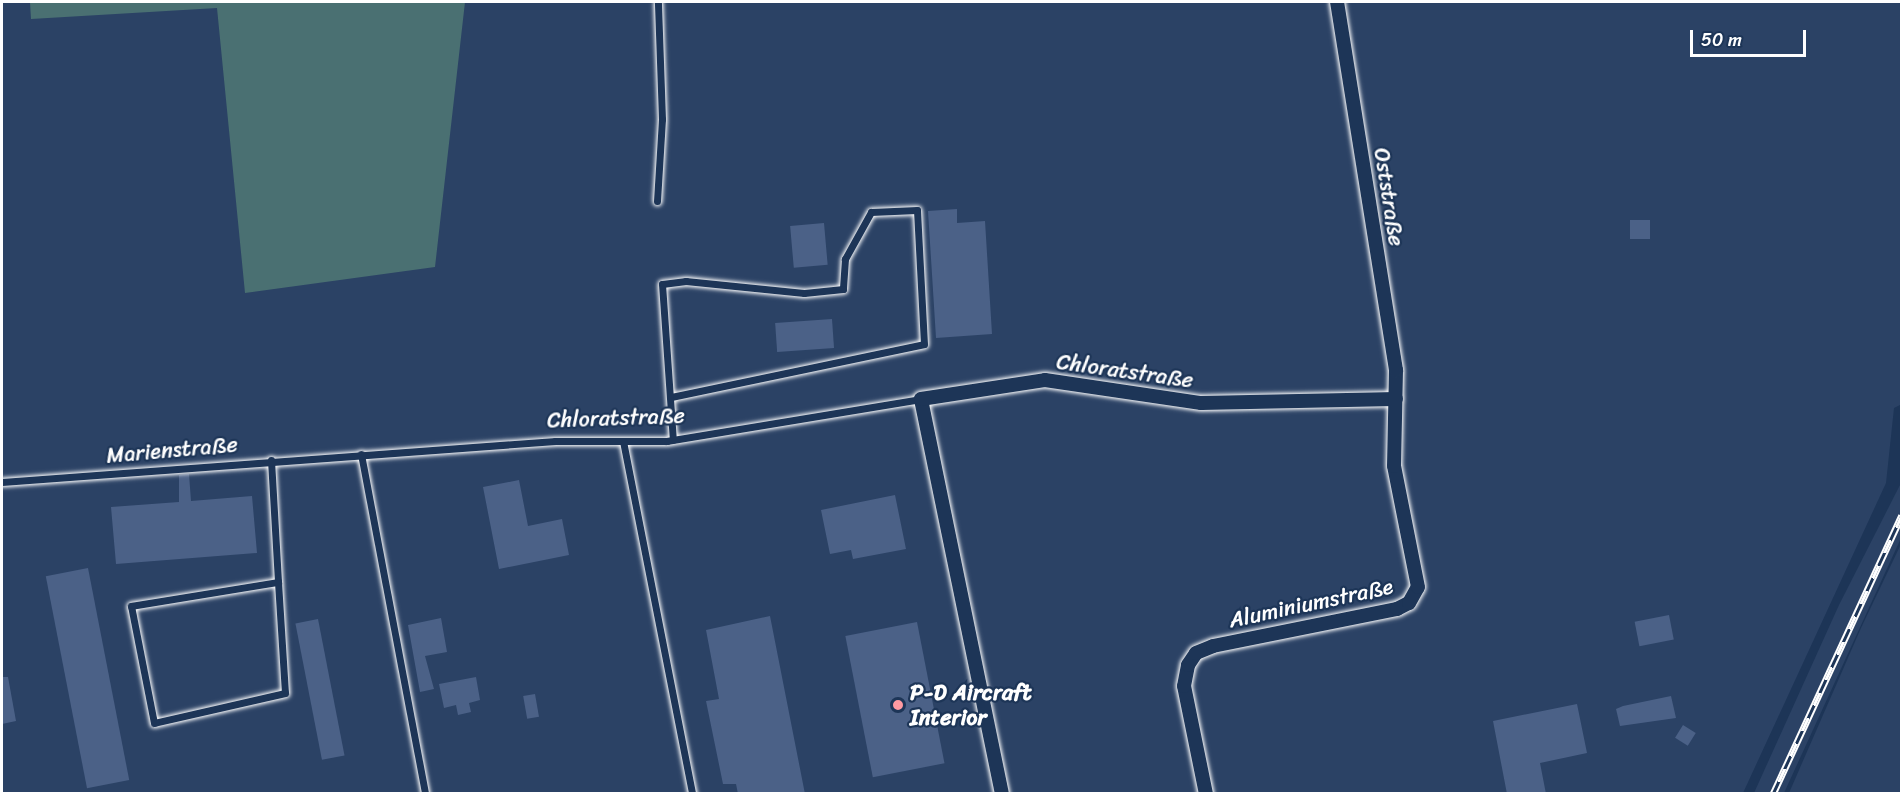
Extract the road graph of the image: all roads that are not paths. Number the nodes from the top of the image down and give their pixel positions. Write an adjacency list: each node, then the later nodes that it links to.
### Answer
1 (658, 2): 3 (lane)
2 (1337, 2): 6 (street, Oststraße)
3 (657, 201)
4 (671, 397): 4 (lane); 7 (lane)
5 (921, 399): 6 (street, Chloratstraße); 7 (lane, Chloratstraße); 16 (street)
6 (1396, 399): 17 (street, Aluminiumstraße)
7 (673, 440): 8 (lane, Chloratstraße)
8 (623, 441): 9 (lane, Chloratstraße); 15 (lane)
9 (361, 454): 10 (lane, Chloratstraße); 14 (lane)
10 (345, 456): 11 (lane, Marienstraße)
11 (271, 460): 12 (lane, Marienstraße); 13 (lane)
12 (2, 482)
13 (278, 582): 13 (lane)
14 (425, 794)
15 (692, 794)
16 (1002, 794)
17 (1206, 794)

